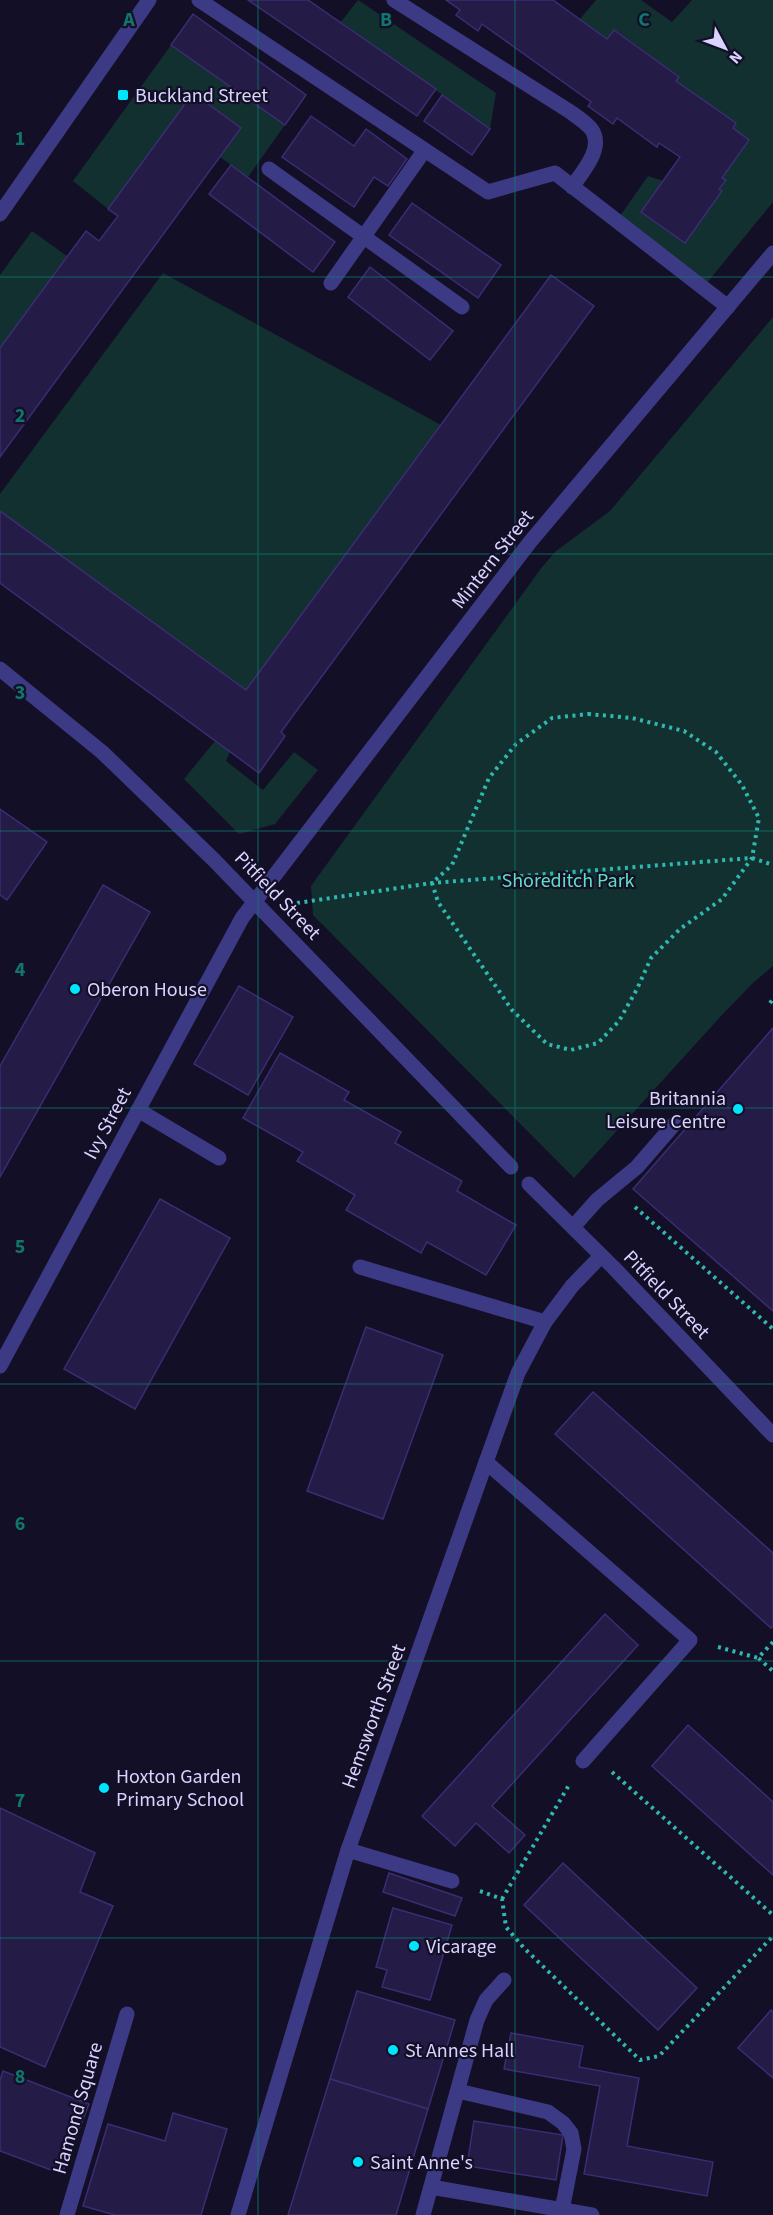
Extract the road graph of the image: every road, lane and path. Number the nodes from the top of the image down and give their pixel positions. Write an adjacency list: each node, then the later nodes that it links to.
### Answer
1 (149, 0): 7 (street)
2 (200, 0): 4 (street)
3 (394, 0): 6 (street)
4 (424, 151): 6 (street); 8 (street)
5 (270, 170): 8 (street)
6 (572, 187): 12 (street)
7 (0, 214)
8 (363, 237): 10 (street); 11 (street)
9 (773, 253): 12 (street, Mintern Street)
10 (331, 283)
11 (462, 307)
12 (728, 307): 17 (street, Mintern Street)
13 (0, 669): 17 (street, Pitfield Street)
14 (752, 858): 15 (path); 16 (path); 16 (path); 16 (path)
15 (773, 865)
16 (432, 883): 18 (path)
17 (255, 901): 19 (street, Ivy Street); 22 (street, Pitfield Street)
18 (294, 903)
19 (138, 1110): 21 (street); 30 (street, Ivy Street)
20 (676, 1122): 24 (street)
21 (219, 1158)
22 (512, 1167)
23 (529, 1184): 25 (street, Pitfield Street)
24 (611, 1187): 25 (street); 29 (path)
25 (573, 1227): 26 (street, Pitfield Street)
26 (601, 1256): 28 (street, Hemsworth Street); 31 (street, Pitfield Street)
27 (360, 1267): 28 (street)
28 (545, 1322): 32 (street, Hemsworth Street)
29 (773, 1329)
30 (0, 1366)
31 (773, 1435)
32 (486, 1462): 33 (street); 38 (street, Hemsworth Street)
33 (690, 1640): 35 (path); 37 (street)
34 (773, 1642): 35 (path)
35 (758, 1658): 36 (path)
36 (773, 1671)
37 (587, 1757): 40 (path); 41 (path)
38 (348, 1850): 39 (street); 49 (street, Hemsworth Street)
39 (452, 1881): 40 (path)
40 (502, 1899): 42 (path)
41 (773, 1915)
42 (773, 1936)
43 (504, 1980): 45 (street)
44 (127, 2014): 48 (street, Hamond Square)
45 (458, 2091): 46 (street); 47 (street)
46 (431, 2187): 47 (street); 50 (street)
47 (562, 2210): 51 (street)
48 (67, 2215)
49 (238, 2215)
50 (423, 2215)
51 (592, 2215)

